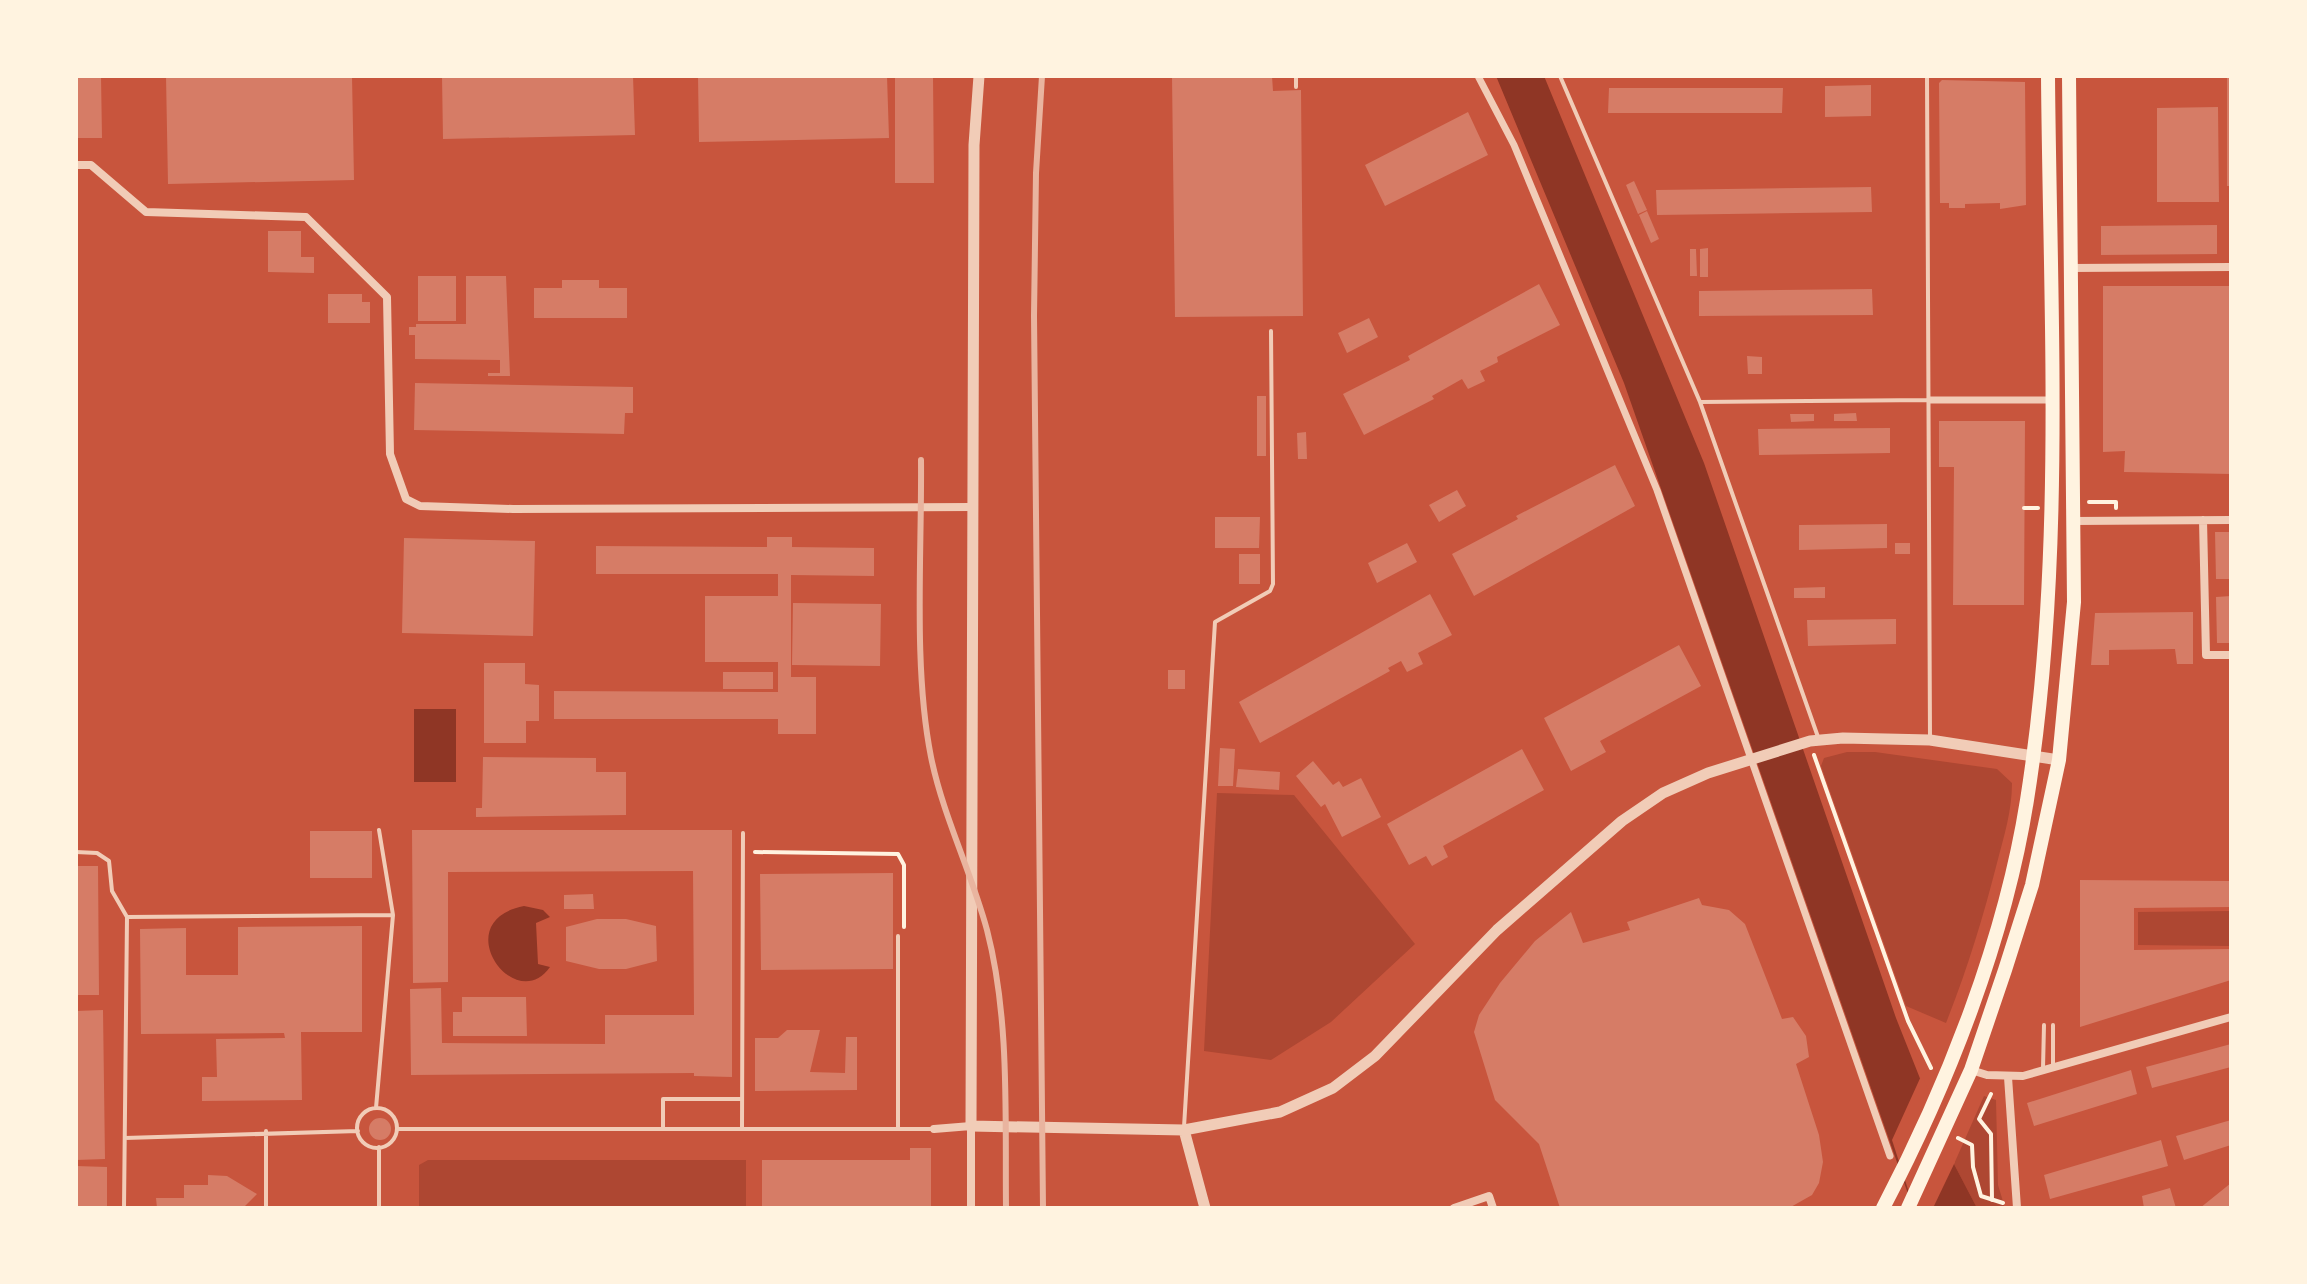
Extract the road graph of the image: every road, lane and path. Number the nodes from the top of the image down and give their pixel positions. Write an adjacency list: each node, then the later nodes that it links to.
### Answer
1 (979, 76): 18 (street)
2 (1296, 76): 8 (lane)
3 (1478, 76): 26 (street)
4 (1560, 76): 15 (lane)
5 (1927, 76): 13 (lane)
6 (2048, 76): 14 (highway)
7 (2069, 76): 11 (highway)
8 (1296, 87)
9 (76, 165): 18 (street)
10 (2231, 267): 11 (street)
11 (2071, 268): 21 (highway)
12 (1271, 331): 52 (lane)
13 (1930, 400): 14 (street); 15 (lane); 23 (lane)
14 (2051, 400): 25 (highway)
15 (1700, 402): 24 (lane)
16 (2089, 502): 17 (path)
17 (2116, 502)
18 (972, 507): 46 (street)
19 (2203, 520): 20 (street); 21 (street); 22 (street)
20 (2231, 520)
21 (2074, 521): 27 (highway)
22 (2231, 655)
23 (1930, 740): 24 (street); 25 (street)
24 (1811, 741): 26 (street); 39 (path)
25 (2033, 756): 27 (street); 69 (highway)
26 (1754, 759): 52 (street); 58 (street)
27 (2059, 760): 41 (highway)
28 (379, 830): 33 (lane)
29 (743, 833): 31 (lane)
30 (76, 852): 34 (lane)
31 (743, 852): 32 (path); 44 (lane)
32 (904, 875)
33 (393, 915): 34 (lane); 45 (lane)
34 (127, 917): 56 (lane)
35 (898, 936): 50 (lane)
36 (2231, 1017): 40 (street)
37 (2044, 1025): 40 (lane)
38 (2053, 1025): 40 (lane)
39 (1931, 1068)
40 (2048, 1069): 42 (street)
41 (1971, 1070): 42 (street); 55 (highway)
42 (2008, 1077): 61 (street)
43 (1991, 1094): 59 (path)
44 (742, 1099): 48 (lane); 49 (lane)
45 (376, 1108): 47 (lane); 54 (lane)
46 (971, 1126): 51 (street); 52 (street); 65 (street)
47 (397, 1129): 48 (lane); 57 (lane)
48 (663, 1129): 49 (lane)
49 (742, 1129): 50 (lane)
50 (898, 1129): 51 (lane)
51 (934, 1129)
52 (1184, 1130): 66 (street)
53 (266, 1131): 54 (lane); 56 (lane); 63 (lane)
54 (358, 1131): 57 (lane)
55 (1951, 1135): 59 (path); 60 (highway)
56 (125, 1138): 62 (lane)
57 (379, 1147): 64 (lane)
58 (1890, 1156)
59 (1992, 1200): 61 (path)
60 (1910, 1205)
61 (2017, 1207)
62 (124, 1208)
63 (266, 1208)
64 (379, 1208)
65 (971, 1208)
66 (1205, 1208)
67 (1454, 1208): 68 (street)
68 (1493, 1208)
69 (1883, 1208)

